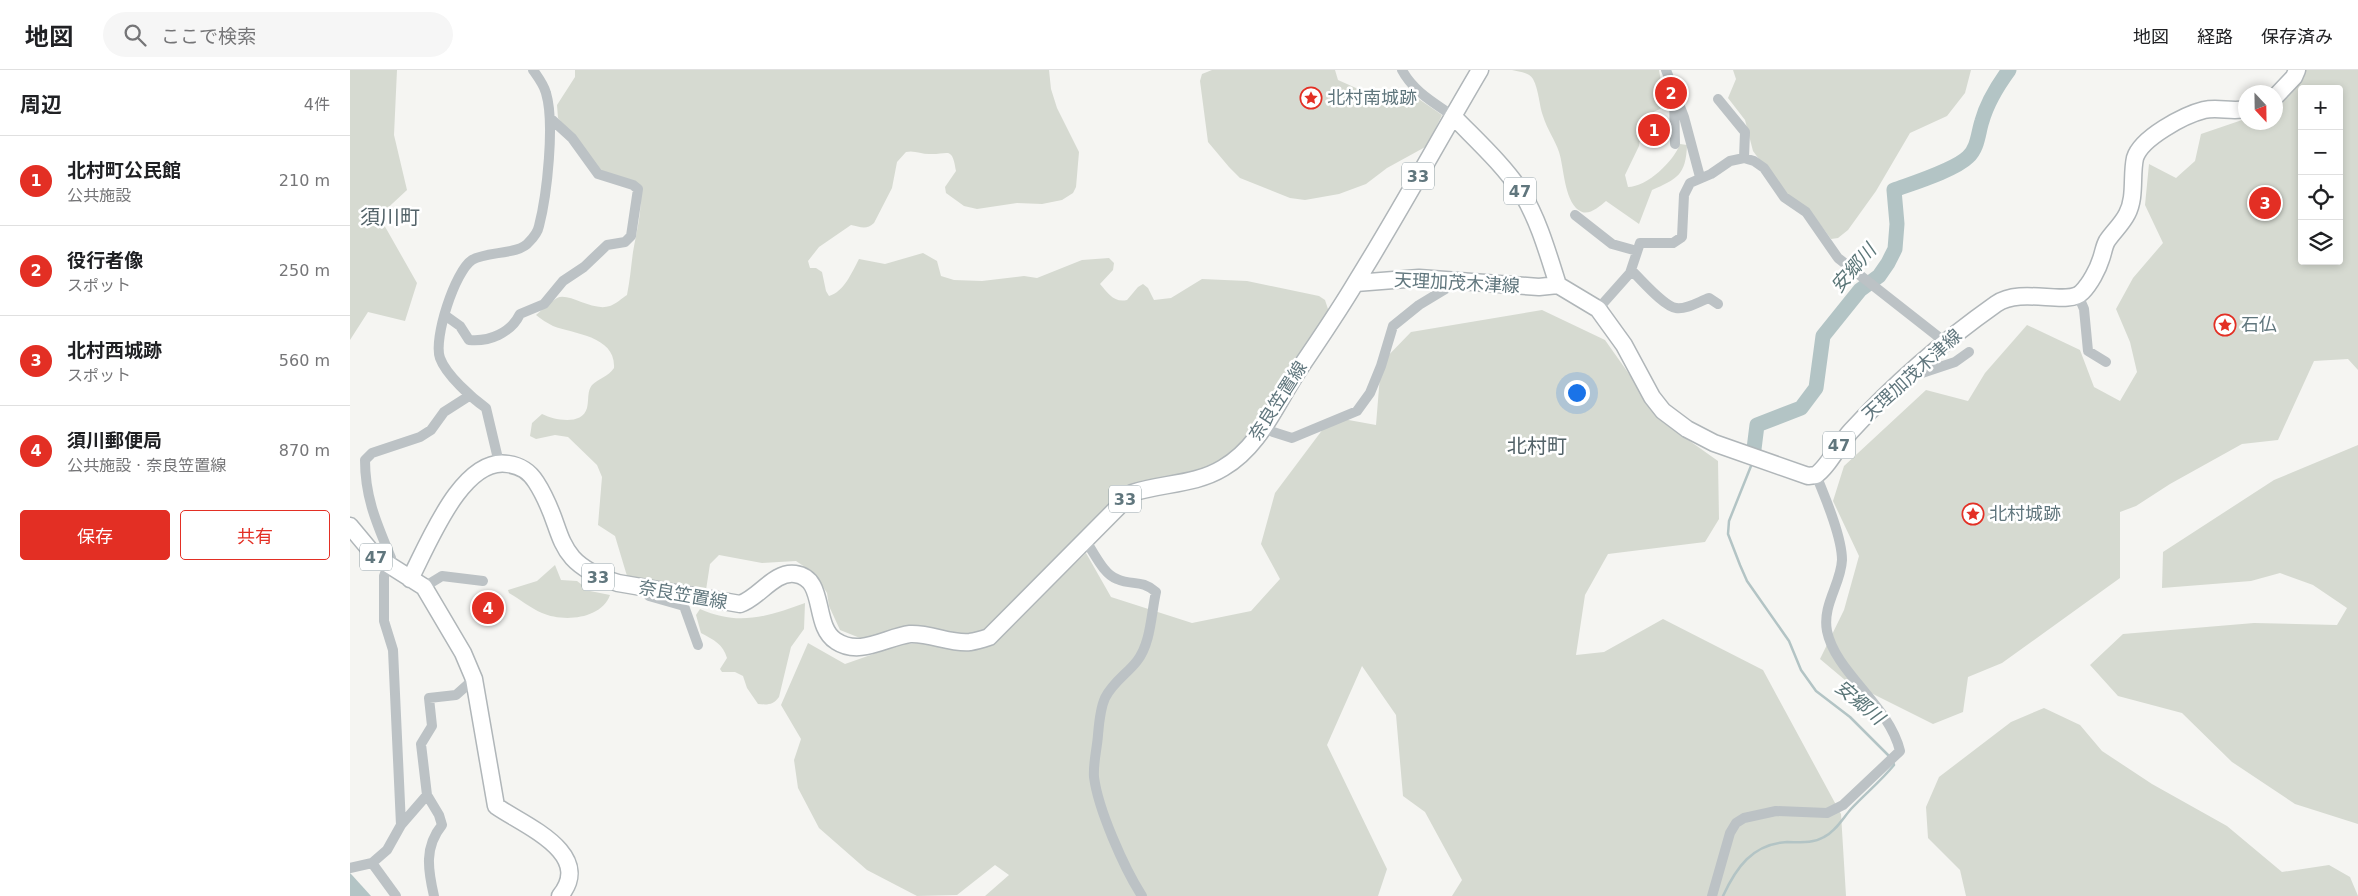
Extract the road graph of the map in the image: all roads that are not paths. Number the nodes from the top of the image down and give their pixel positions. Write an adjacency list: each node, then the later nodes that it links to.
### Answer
1 (533, 70): 11 (street)
2 (1402, 70): 10 (street)
3 (1480, 70): 10 (main road, 奈良笠置線 / 33)
4 (1666, 70): 7 (street)
5 (2297, 70): 6 (main road)
6 (2283, 89)
7 (1676, 94): 12 (street); 14 (street)
8 (1718, 99): 13 (street)
9 (2238, 109): 21 (main road)
10 (1452, 116): 19 (main road, 奈良笠置線 / 33); 20 (main road, 47)
11 (550, 118): 24 (street); 24 (street)
12 (1675, 144)
13 (1744, 158): 14 (street); 25 (street)
14 (1700, 178): 16 (street)
15 (1575, 215): 16 (street)
16 (1637, 251): 17 (street)
17 (1631, 270): 22 (street); 23 (street)
18 (1458, 281): 19 (main road, 天理加茂木津線); 20 (main road, 天理加茂木津線); 30 (street)
19 (1356, 283): 30 (main road, 奈良笠置線 / 33)
20 (1558, 285): 23 (main road, 47)
21 (2078, 295): 25 (main road, 天理加茂木津線 / 47); 27 (street)
22 (1718, 304)
23 (1598, 309): 32 (main road, 47)
24 (446, 316): 29 (street)
25 (1946, 342): 28 (main road, 天理加茂木津線 / 47)
26 (1968, 352): 28 (street)
27 (2106, 362)
28 (1906, 378): 32 (main road, 天理加茂木津線 / 47)
29 (469, 396): 31 (street); 35 (street)
30 (1264, 429): 34 (main road, 奈良笠置線 / 33)
31 (499, 463): 36 (main road); 39 (main road, 奈良笠置線 / 33)
32 (1816, 476): 50 (street)
33 (350, 526): 35 (main road, 47)
34 (1085, 540): 39 (main road, 奈良笠置線 / 33); 49 (street)
35 (389, 567): 36 (main road, 47); 43 (street)
36 (410, 579): 38 (main road)
37 (483, 582): 38 (street)
38 (424, 587): 41 (main road)
39 (642, 588): 40 (street)
40 (698, 645)
41 (474, 679): 42 (street); 48 (main road)
42 (427, 795): 43 (street); 47 (street)
43 (401, 825): 44 (street)
44 (372, 863): 45 (street); 46 (street)
45 (353, 868)
46 (396, 896)
47 (434, 896)
48 (560, 896)
49 (1142, 896)
50 (1712, 896)

